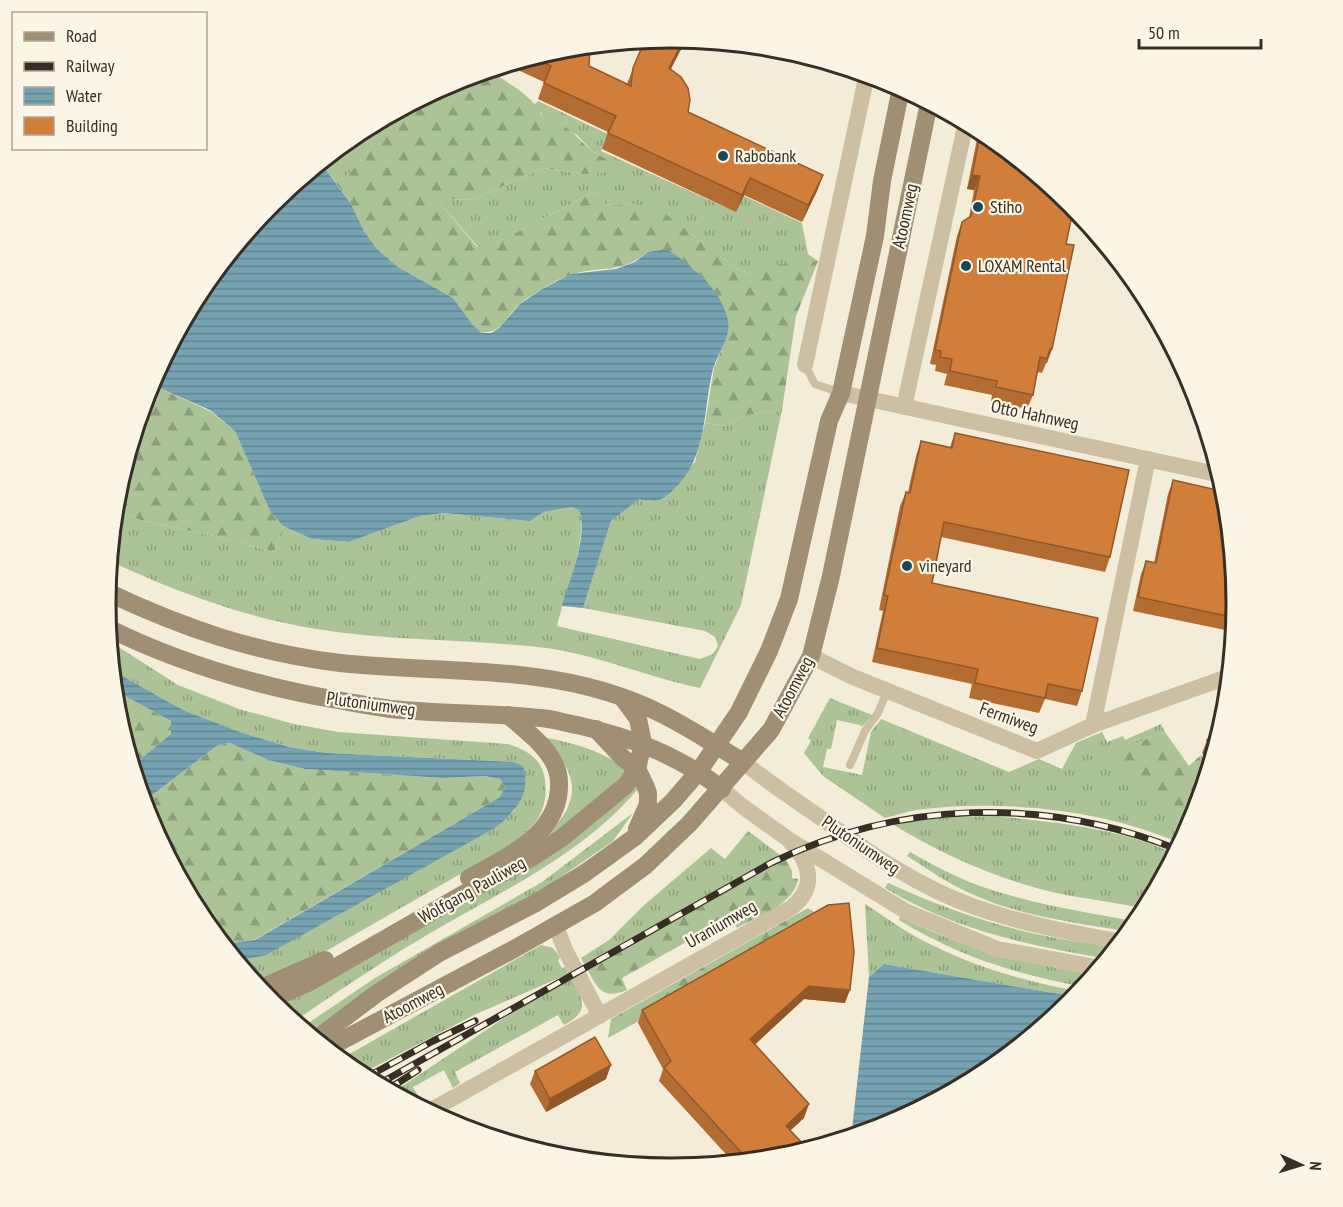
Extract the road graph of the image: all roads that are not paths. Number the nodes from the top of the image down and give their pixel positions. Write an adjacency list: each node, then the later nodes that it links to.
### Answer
1 (865, 83): 5 (street)
2 (899, 97): 6 (main road, Atoomweg)
3 (927, 111): 7 (main road, Atoomweg)
4 (964, 132): 8 (street)
5 (805, 365): 6 (lane)
6 (841, 393): 7 (street, Otto Hahnweg); 21 (main road, Atoomweg)
7 (866, 399): 8 (street, Otto Hahnweg); 13 (main road, Atoomweg)
8 (904, 407): 9 (street, Otto Hahnweg)
9 (1148, 459): 10 (street, Otto Hahnweg); 18 (street)
10 (1211, 473)
11 (116, 596): 16 (main road, Plutoniumweg)
12 (117, 632): 17 (main road, Plutoniumweg)
13 (811, 656): 15 (street, Fermiweg); 22 (main road, Atoomweg)
14 (1221, 679): 18 (street, Fermiweg)
15 (887, 691): 18 (street, Fermiweg); 23 (lane)
16 (621, 696): 20 (main road); 21 (main road, Plutoniumweg)
17 (508, 715): 19 (main road, Plutoniumweg); 32 (main road, Wolfgang Pauliweg)
18 (1093, 725)
19 (596, 729): 20 (main road, Plutoniumweg); 24 (main road)
20 (643, 743): 24 (main road, Wolfgang Pauliweg); 25 (main road, Plutoniumweg)
21 (717, 746): 22 (main road, Plutoniumweg); 25 (main road, Atoomweg)
22 (743, 762): 26 (main road, Atoomweg); 30 (street, Plutoniumweg)
23 (850, 765)
24 (637, 769): 27 (main road); 33 (main road, Wolfgang Pauliweg)
25 (699, 771): 26 (main road, Plutoniumweg); 27 (main road, Atoomweg)
26 (722, 789): 28 (street, Plutoniumweg); 29 (main road, Atoomweg)
27 (634, 837): 35 (main road, Atoomweg)
28 (788, 839): 31 (street, Plutoniumweg); 34 (street, Uraniumweg)
29 (556, 926): 34 (street); 36 (main road, Atoomweg)
30 (1113, 940)
31 (1092, 966)
32 (268, 985)
33 (278, 995)
34 (600, 1016): 37 (street, Uraniumweg)
35 (322, 1035)
36 (334, 1045)
37 (437, 1107)

